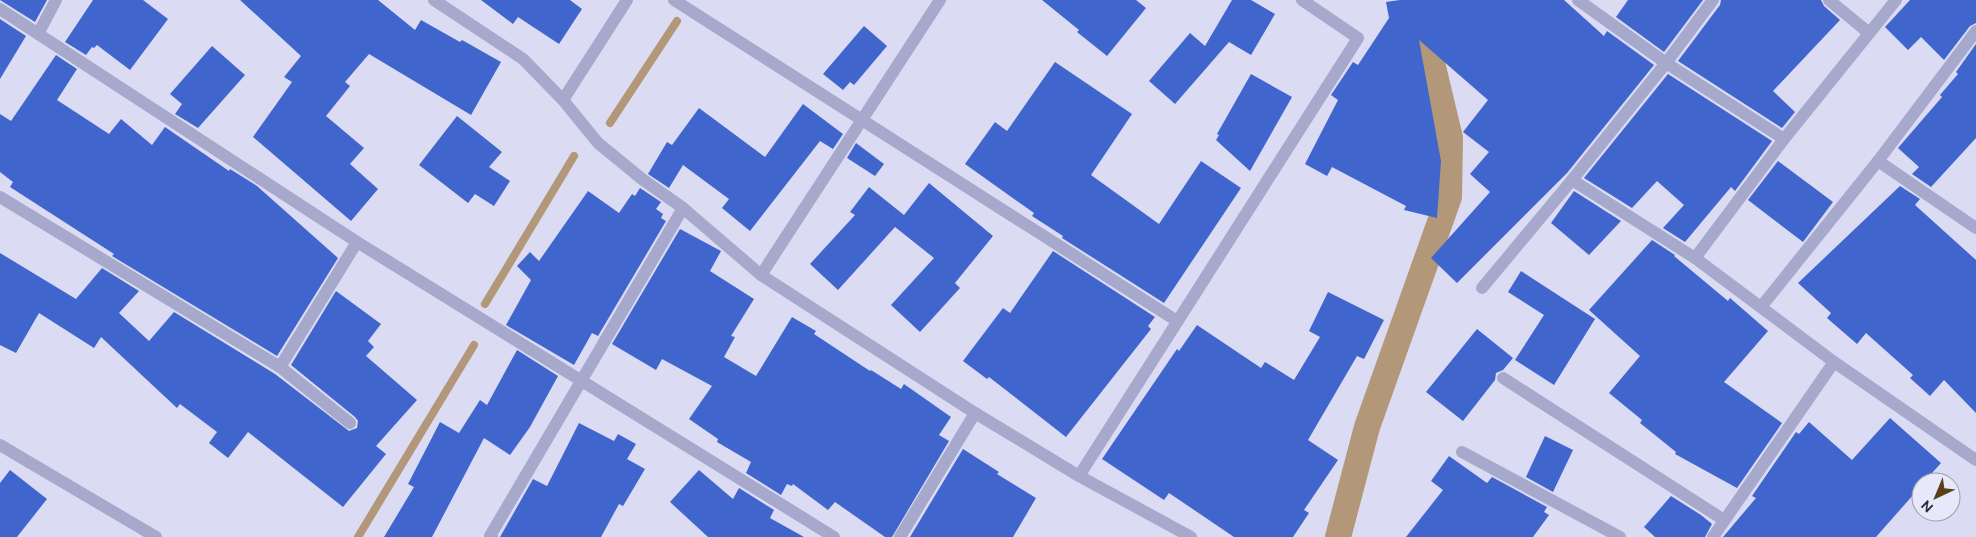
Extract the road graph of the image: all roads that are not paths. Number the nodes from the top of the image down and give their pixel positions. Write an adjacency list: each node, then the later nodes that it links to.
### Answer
1 (56, 0): 13 (street)
2 (434, 0): 16 (street)
3 (627, 0): 16 (street)
4 (674, 0): 17 (street)
5 (940, 0): 17 (street)
6 (1302, 0): 29 (street)
7 (1578, 0): 15 (street)
8 (1713, 0): 15 (street)
9 (1829, 0): 12 (street)
10 (1896, 0): 12 (street)
11 (0, 9): 13 (street)
12 (1869, 33): 18 (street)
13 (38, 34): 24 (street)
14 (1975, 34): 19 (street)
15 (1666, 63): 18 (street); 20 (street)
16 (563, 100): 22 (street)
17 (861, 120): 26 (street); 29 (street)
18 (1784, 138): 25 (street)
19 (1878, 161): 23 (street); 28 (street)
20 (1572, 180): 25 (street); 27 (street)
21 (0, 197): 31 (street)
22 (683, 208): 26 (street); 33 (street)
23 (1976, 228)
24 (357, 242): 31 (street); 33 (street)
25 (1695, 258): 28 (street)
26 (761, 275): 34 (street)
27 (1482, 288)
28 (1761, 307): 30 (street)
29 (1177, 321): 39 (street)
30 (1834, 362): 38 (street); 40 (street)
31 (280, 367): 35 (street)
32 (1503, 378): 40 (street)
33 (582, 380): 42 (street); 43 (street)
34 (975, 413): 39 (street); 44 (street)
35 (350, 424)
36 (0, 445): 41 (street)
37 (1462, 452): 46 (street)
38 (1976, 460)
39 (1078, 476): 45 (street)
40 (1724, 520): 47 (street)
41 (156, 537)
42 (492, 537)
43 (834, 537)
44 (900, 537)
45 (1191, 537)
46 (1620, 537)
47 (1713, 537)

